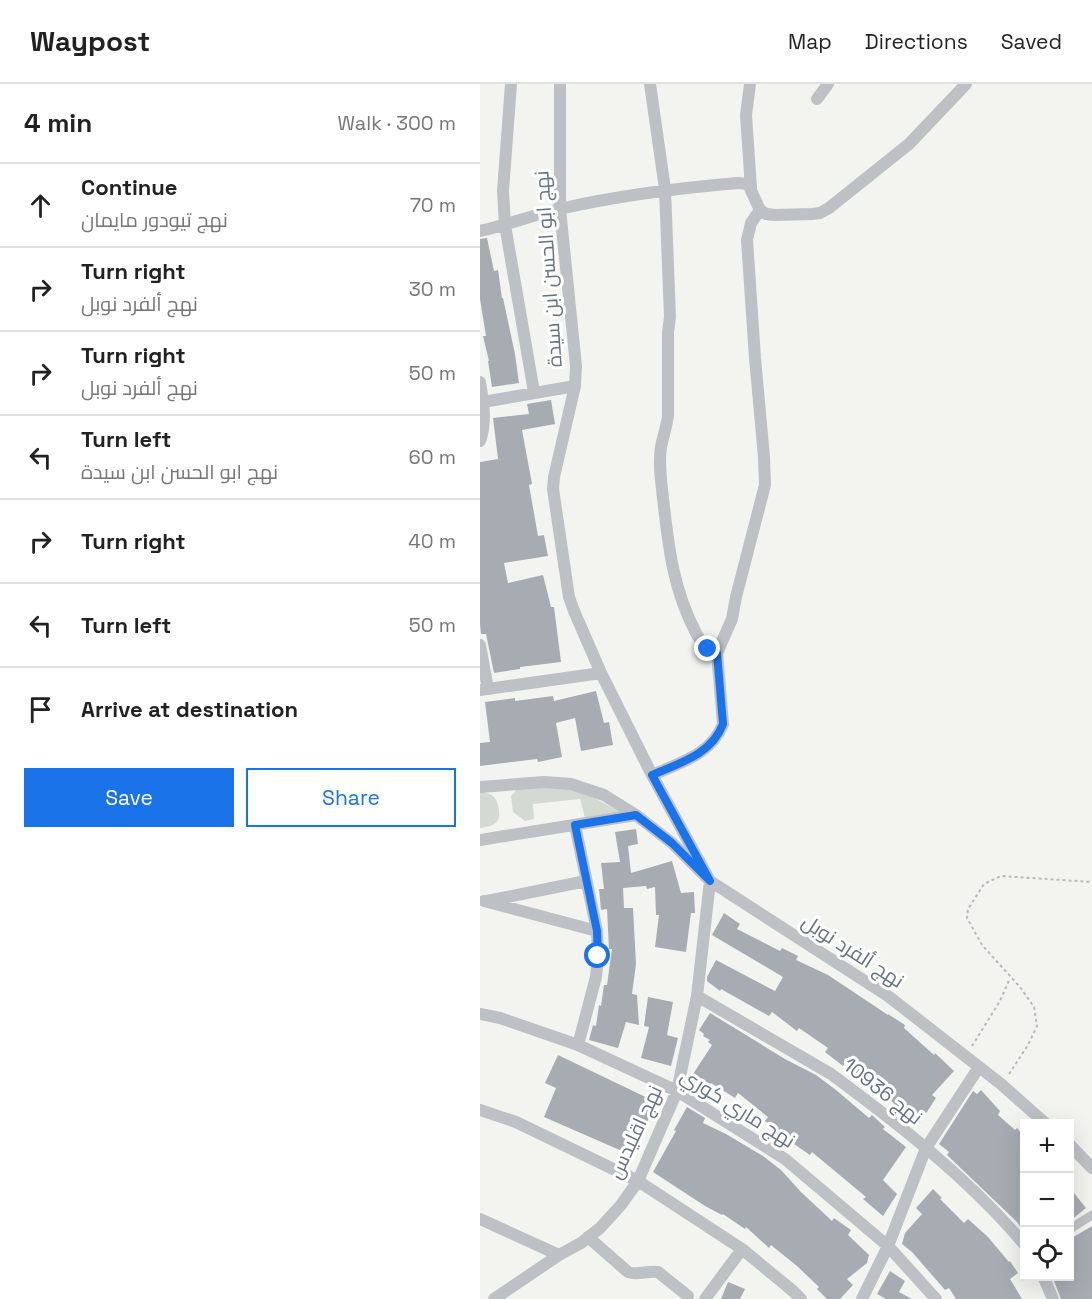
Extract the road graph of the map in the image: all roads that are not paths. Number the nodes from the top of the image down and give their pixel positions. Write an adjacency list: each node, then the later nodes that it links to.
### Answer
1 (511, 84): 12 (street)
2 (560, 84): 10 (street, نهج ابو الحسن ابن سيدة)
3 (650, 84): 9 (street)
4 (750, 84): 8 (street)
5 (828, 84): 7 (street)
6 (966, 84): 11 (street)
7 (817, 99)
8 (751, 188): 9 (street); 11 (street)
9 (665, 189): 10 (street); 20 (street)
10 (560, 209): 12 (street); 15 (street, نهج ابو الحسن ابن سيدة)
11 (760, 210): 20 (street)
12 (505, 225): 13 (street); 16 (street)
13 (480, 231)
14 (480, 382): 17 (street)
15 (575, 386): 16 (street); 21 (street, نهج ابو الحسن ابن سيدة)
16 (534, 392): 17 (street)
17 (483, 402): 18 (street)
18 (480, 441)
19 (480, 645): 22 (street)
20 (717, 653): 23 (street)
21 (601, 673): 22 (street); 23 (street, نهج ابو الحسن ابن سيدة)
22 (484, 689)
23 (652, 775): 29 (street, نهج ابو الحسن ابن سيدة)
24 (480, 787): 25 (street, نهج ألفرد نوبل)
25 (636, 815): 26 (street); 29 (street, نهج ألفرد نوبل)
26 (575, 825): 27 (street); 28 (street)
27 (480, 840)
28 (586, 881): 30 (street); 31 (street)
29 (710, 881): 32 (street, نهج اقليدس); 35 (street, نهج ألفرد نوبل)
30 (482, 901): 31 (street)
31 (597, 931): 34 (street)
32 (697, 996): 36 (street, نهج اقليدس); 39 (street, نهج 10936)
33 (480, 1014): 34 (street, نهج ماري كوري)
34 (578, 1046): 36 (street, نهج ماري كوري)
35 (979, 1067): 38 (street, نهج ألفرد نوبل); 39 (street)
36 (677, 1091): 42 (street, نهج اقليدس); 48 (street, نهج ماري كوري)
37 (480, 1110): 42 (street)
38 (1040, 1119)
39 (926, 1148): 47 (street, نهج 10936); 48 (street)
40 (1074, 1148): 41 (street)
41 (1092, 1168)
42 (638, 1181): 46 (street, نهج اقليدس); 49 (street)
43 (1092, 1215): 45 (street)
44 (480, 1219): 50 (street)
45 (1073, 1227)
46 (588, 1237): 50 (street, نهج اقليدس); 53 (street)
47 (1020, 1240)
48 (888, 1246): 57 (street); 58 (street, نهج ماري كوري)
49 (742, 1249): 55 (street); 56 (street)
50 (560, 1256): 52 (street, نهج اقليدس)
51 (1045, 1281): 59 (street)
52 (511, 1294): 54 (street, نهج اقليدس)
53 (688, 1296)
54 (494, 1299)
55 (705, 1299)
56 (801, 1299)
57 (862, 1299)
58 (936, 1299)
59 (1053, 1299)

